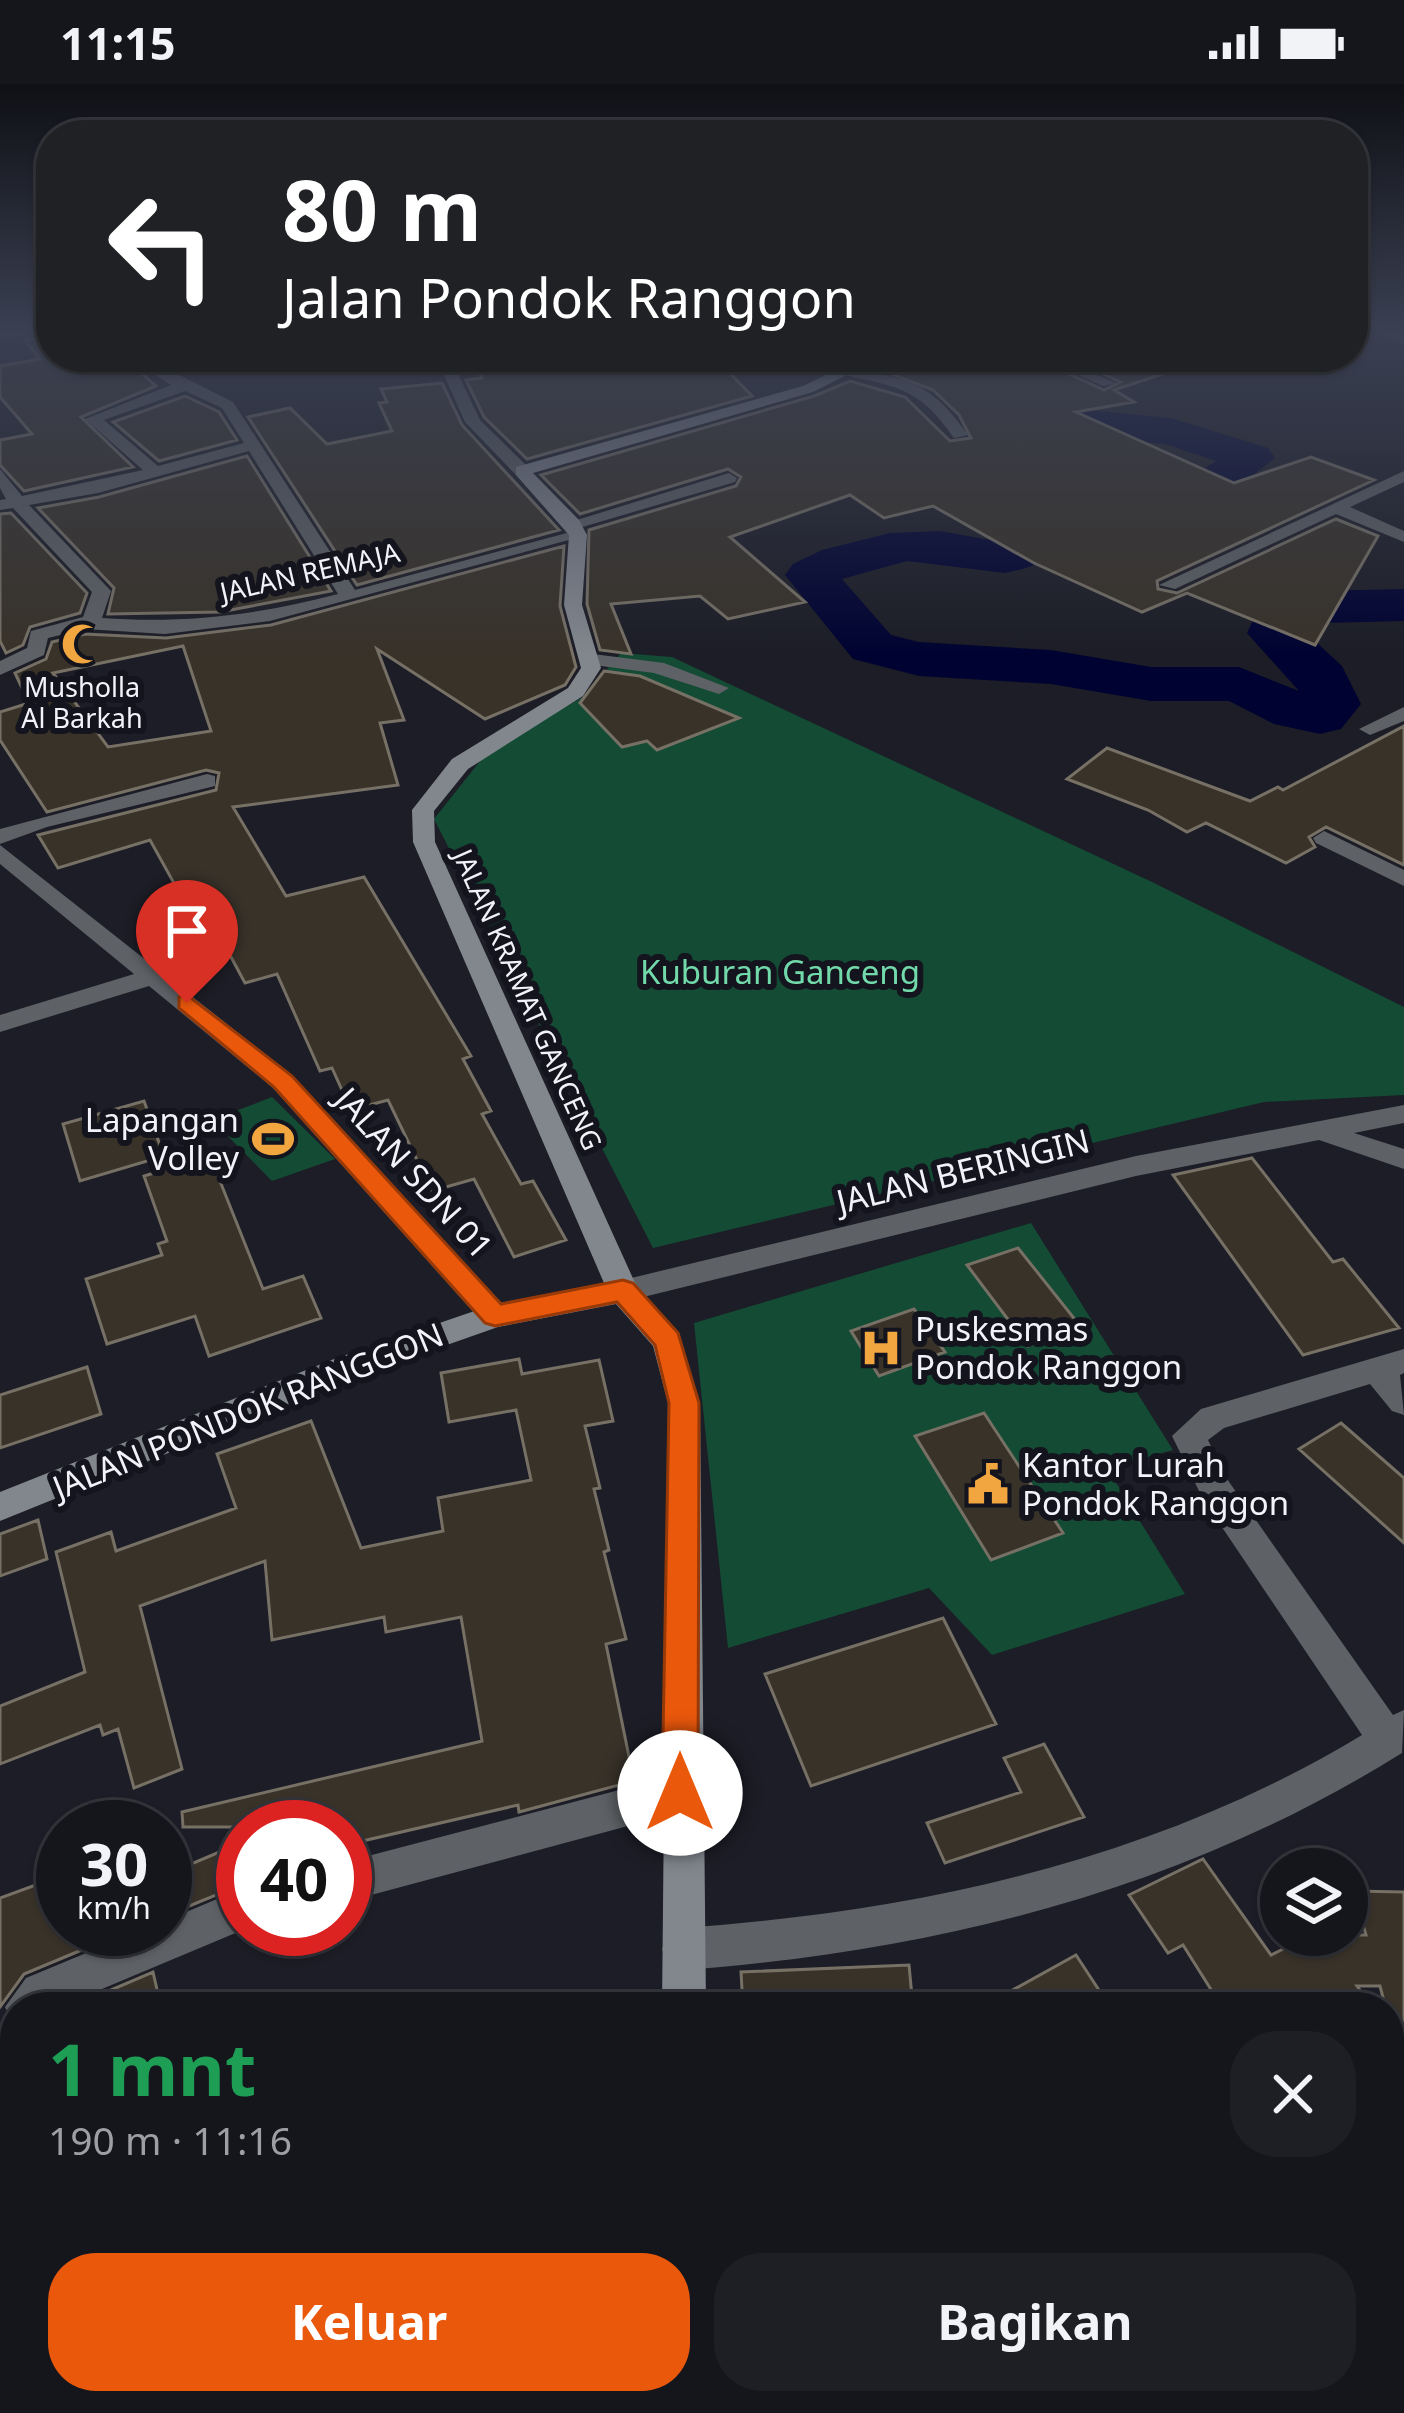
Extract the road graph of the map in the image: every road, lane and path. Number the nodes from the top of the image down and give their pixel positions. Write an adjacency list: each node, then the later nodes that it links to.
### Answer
1 (115, 438): 6 (street)
2 (246, 438): 5 (street)
3 (489, 438): 7 (street)
4 (638, 438): 7 (street)
5 (251, 446): 6 (street); 16 (street)
6 (154, 471): 11 (street)
7 (522, 471): 13 (street)
8 (0, 474): 11 (street)
9 (1404, 476): 12 (street)
10 (729, 478): 13 (street, JALAN REMAJA)
11 (9, 504): 17 (street)
12 (1337, 508): 14 (street); 15 (street)
13 (576, 530): 16 (street, JALAN REMAJA); 18 (street)
14 (1404, 537)
15 (1168, 585)
16 (350, 596): 17 (street, JALAN REMAJA)
17 (90, 623): 19 (street, JALAN REMAJA)
18 (593, 661): 20 (street); 33 (street, JALAN KRAMAT GANCENG)
19 (0, 669)
20 (719, 688)
21 (1404, 713): 22 (street)
22 (1370, 729)
23 (206, 781): 24 (street)
24 (0, 837)
25 (1324, 838): 27 (street)
26 (0, 852): 28 (street, JALAN SDN 01)
27 (1404, 879)
28 (155, 976): 29 (street); 34 (street, JALAN SDN 01)
29 (0, 1024)
30 (1404, 1114): 31 (street, JALAN BERINGIN)
31 (1323, 1134): 32 (street, JALAN BERINGIN); 33 (street, JALAN BERINGIN)
32 (1404, 1159)
33 (623, 1291): 34 (street, JALAN PONDOK RANGGON); 39 (street)
34 (495, 1316): 37 (street, JALAN PONDOK RANGGON)
35 (1390, 1365): 36 (street); 38 (street)
36 (1404, 1402)
37 (0, 1507)
38 (1396, 1734): 42 (street)
39 (680, 1793): 40 (street); 42 (street)
40 (372, 1875)
41 (216, 1920): 43 (street)
42 (683, 1948): 44 (street)
43 (43, 1992)
44 (684, 1992)

